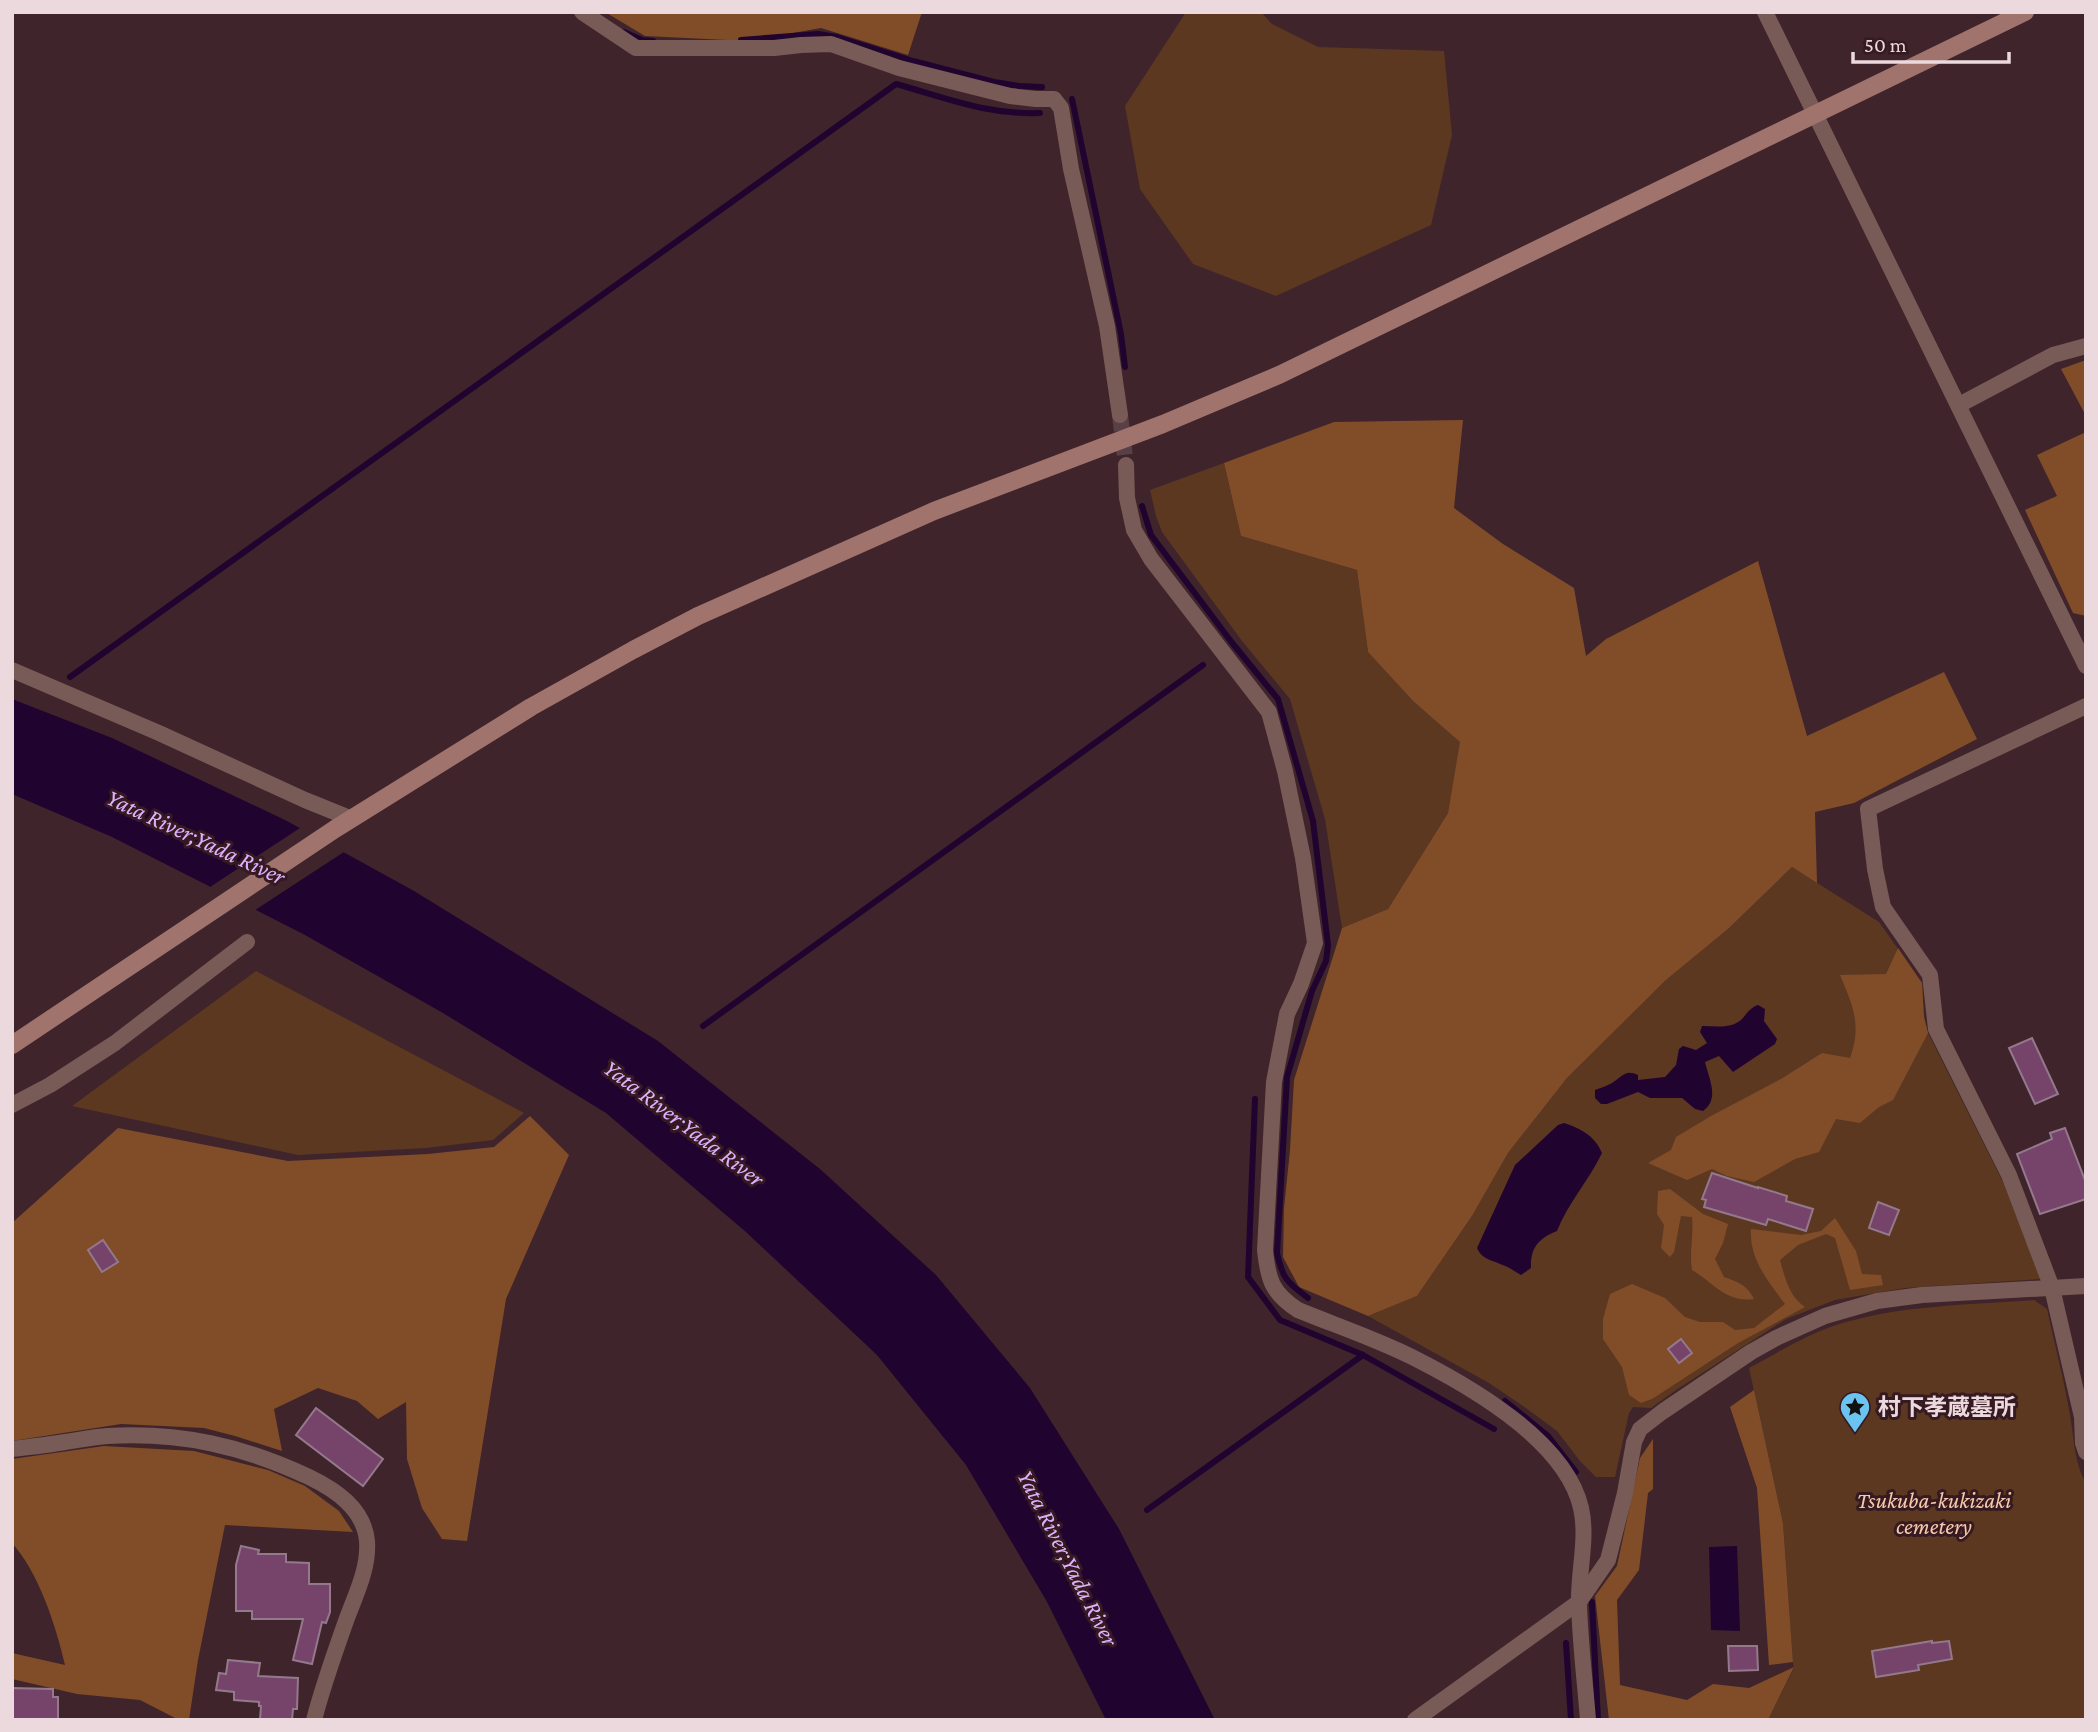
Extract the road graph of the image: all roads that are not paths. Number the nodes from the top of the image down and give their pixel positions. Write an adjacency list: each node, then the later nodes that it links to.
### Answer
1 (582, 12): 7 (street)
2 (1765, 12): 4 (street)
3 (2025, 12): 4 (street)
4 (1816, 114): 6 (street); 12 (street)
5 (2086, 346): 6 (street)
6 (1959, 405): 9 (street)
7 (1120, 415)
8 (1126, 465): 20 (street)
9 (2086, 666)
10 (12, 670): 12 (street)
11 (2086, 706): 17 (street)
12 (352, 818): 14 (street)
13 (247, 942): 15 (street)
14 (12, 1045)
15 (12, 1105)
16 (2086, 1286): 17 (street)
17 (2052, 1288): 19 (street); 20 (street)
18 (12, 1449): 21 (street)
19 (2086, 1452)
20 (1579, 1602): 22 (street); 23 (street)
21 (314, 1720)
22 (1415, 1720)
23 (1588, 1720)

